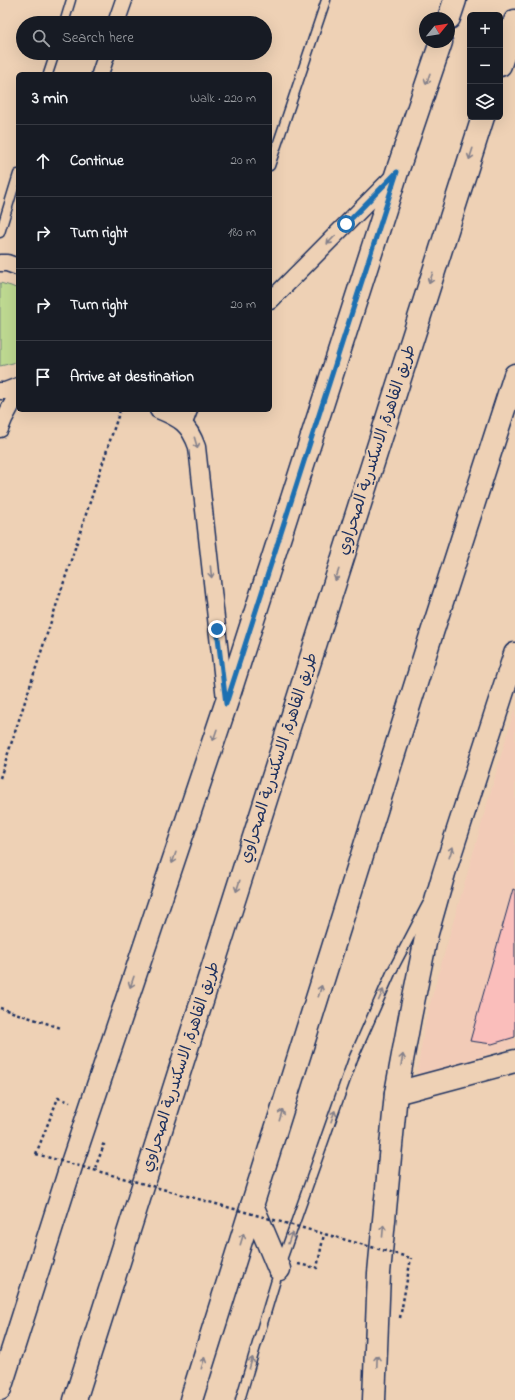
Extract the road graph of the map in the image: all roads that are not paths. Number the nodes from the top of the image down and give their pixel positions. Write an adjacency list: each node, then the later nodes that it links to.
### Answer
1 (71, 0): 6 (lane)
2 (124, 0): 7 (street)
3 (326, 0): 16 (lane)
4 (455, 0): 5 (main road)
5 (451, 12)
6 (66, 16)
7 (118, 16)
8 (515, 21): 10 (main road)
9 (439, 48): 17 (main road, one-way to 17)
10 (503, 56)
11 (53, 60): 13 (lane)
12 (105, 60): 14 (street)
13 (49, 72)
14 (101, 72)
15 (482, 120): 38 (main road, طريق القاهرة, الاسكندرية الصحراوي, one-way to 38)
16 (272, 160)
17 (397, 172): 22 (street, one-way to 22); 31 (main road)
18 (16, 181): 19 (lane)
19 (0, 233)
20 (0, 262): 21 (street)
21 (16, 266)
22 (272, 299)
23 (515, 375): 35 (main road, one-way to 23)
24 (16, 387): 25 (street)
25 (0, 391)
26 (16, 397): 29 (street)
27 (163, 412): 28 (street)
28 (187, 417): 31 (street, one-way to 31)
29 (0, 429)
30 (515, 654): 32 (main road, one-way to 30)
31 (226, 704): 37 (main road, one-way to 37)
32 (444, 873): 34 (main road, one-way to 32); 36 (lane, one-way to 32)
33 (515, 1061): 34 (main road)
34 (396, 1092): 41 (main road, one-way to 34)
35 (252, 1205): 36 (main road); 39 (main road, one-way to 35)
36 (279, 1269): 40 (lane, one-way to 36)
37 (0, 1389)
38 (75, 1400)
39 (191, 1400)
40 (240, 1400)
41 (374, 1400)

